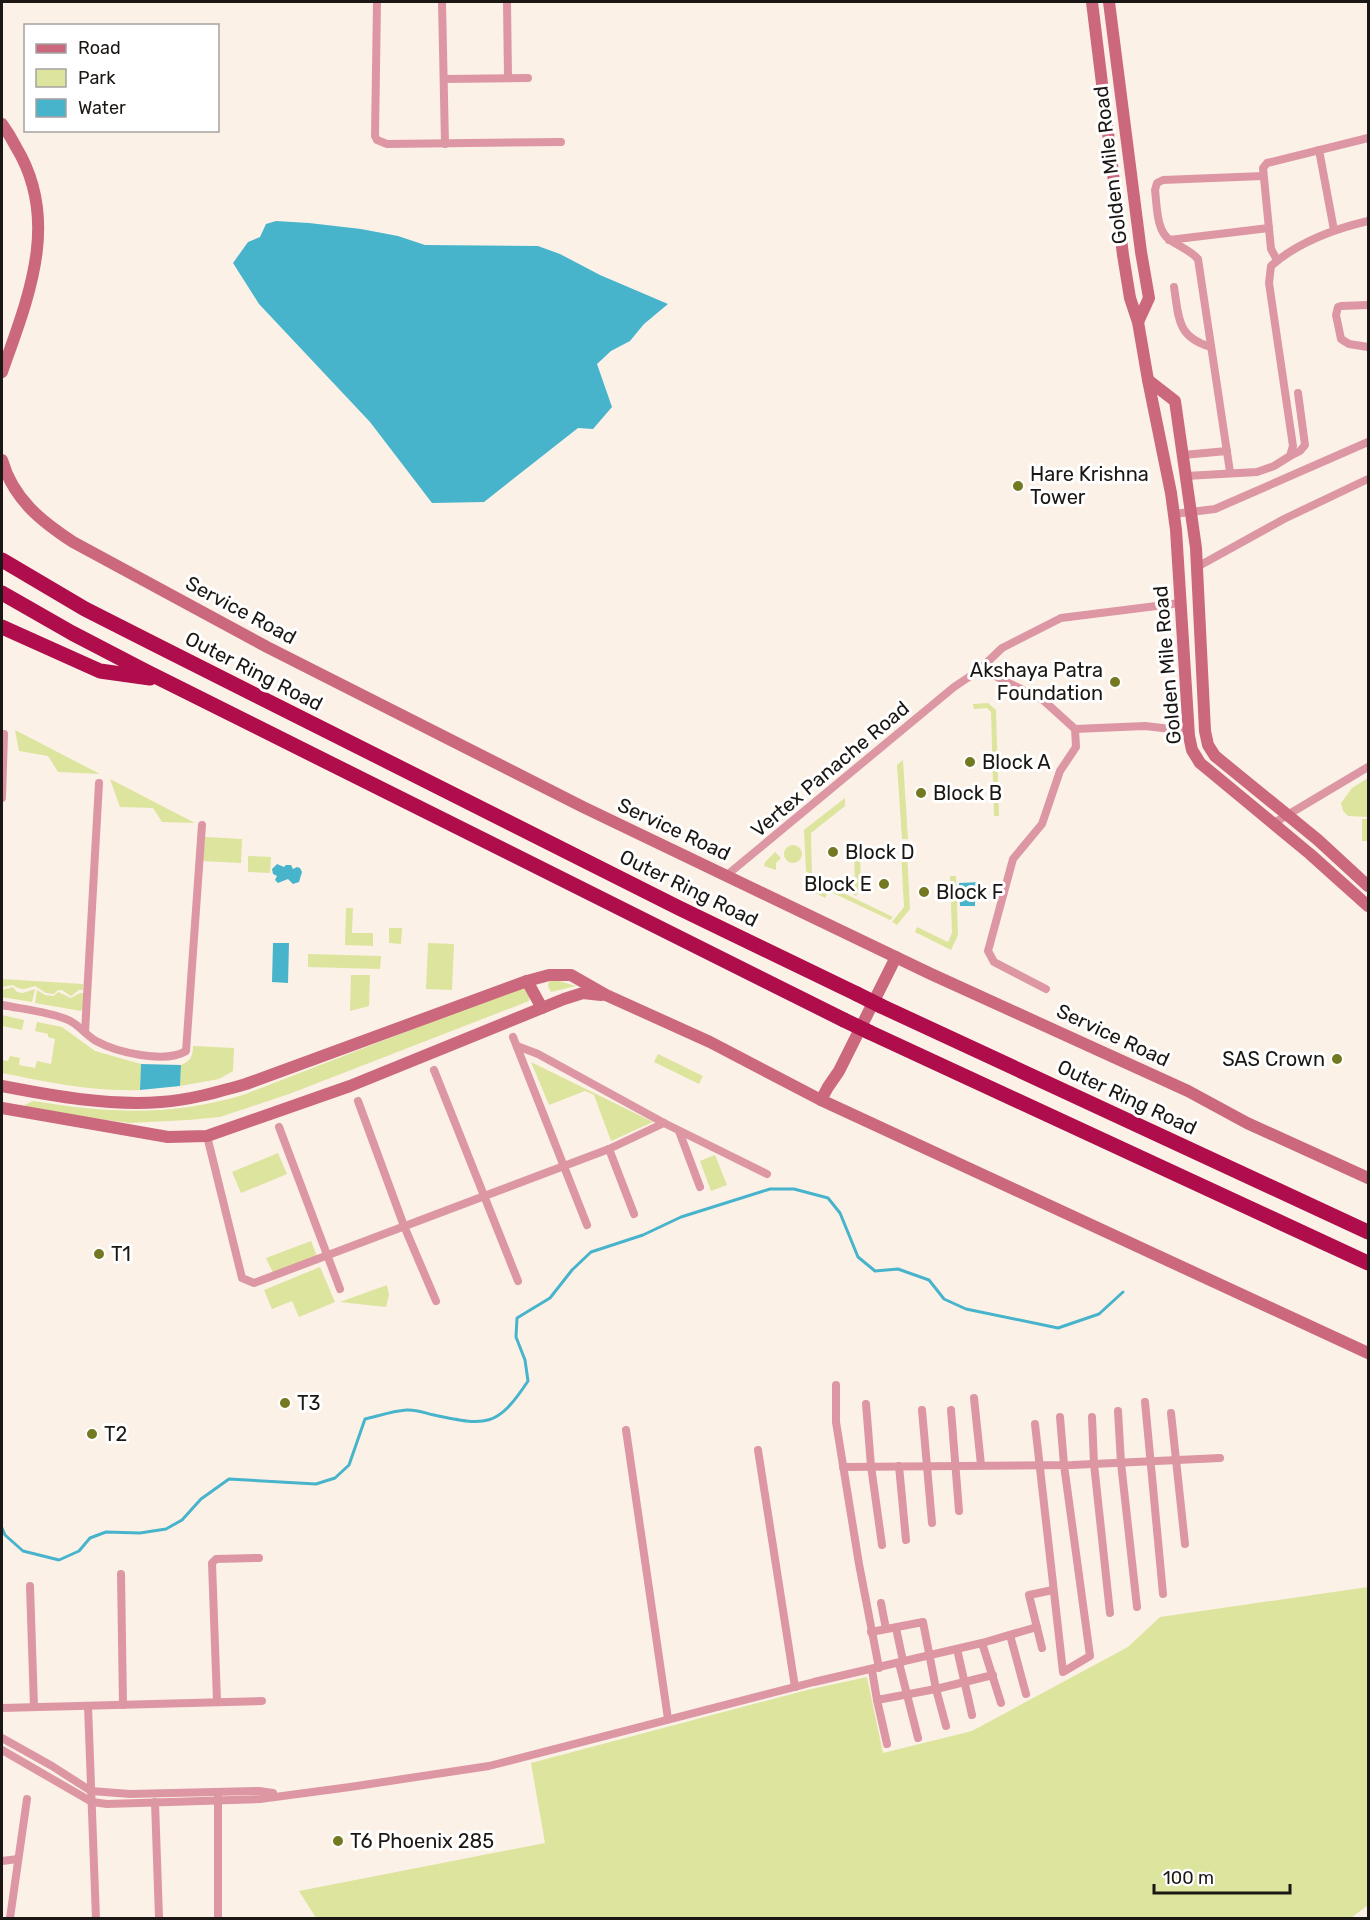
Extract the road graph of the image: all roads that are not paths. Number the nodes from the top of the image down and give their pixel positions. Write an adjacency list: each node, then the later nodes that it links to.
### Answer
1 (377, 2): 12 (street)
2 (442, 2): 8 (street)
3 (507, 2): 6 (street)
4 (1092, 2): 22 (main road, Golden Mile Road)
5 (1109, 2): 22 (main road, Golden Mile Road)
6 (508, 78): 7 (street); 8 (street)
7 (528, 78)
8 (444, 80): 12 (street)
9 (2, 124): 25 (main road)
10 (1368, 138): 13 (street)
11 (561, 142): 12 (street)
12 (446, 144)
13 (1319, 150): 14 (street); 17 (street)
14 (1263, 176): 16 (street); 18 (street)
15 (1368, 221): 17 (street)
16 (1269, 228): 18 (street); 19 (street)
17 (1335, 230): 19 (street)
18 (1169, 240): 24 (street)
19 (1277, 260): 31 (street)
20 (1174, 287): 24 (street)
21 (1368, 304): 23 (street)
22 (1138, 322): 26 (main road, Golden Mile Road)
23 (1368, 347)
24 (1211, 348): 29 (street)
25 (2, 372)
26 (1148, 380): 30 (main road, Golden Mile Road); 37 (main road, Golden Mile Road)
27 (1298, 393): 31 (street)
28 (1368, 442): 36 (street)
29 (1227, 451): 30 (street); 33 (street)
30 (1183, 455): 34 (main road, Golden Mile Road)
31 (1290, 456): 33 (street)
32 (2, 460): 54 (main road, Service Road)
33 (1230, 472): 34 (street)
34 (1186, 476): 36 (main road, Golden Mile Road)
35 (1368, 478): 39 (street)
36 (1192, 513): 37 (street); 39 (main road, Golden Mile Road)
37 (1174, 514): 41 (main road, Golden Mile Road)
38 (2, 560): 82 (highway, Outer Ring Road, bridge)
39 (1197, 567): 51 (main road, Golden Mile Road)
40 (2, 593): 44 (highway)
41 (1180, 603): 43 (street, Vertex Panache Road); 46 (main road, Golden Mile Road)
42 (2, 627): 44 (highway)
43 (978, 671): 45 (street); 54 (street, Vertex Panache Road)
44 (161, 679): 84 (highway, bridge)
45 (1075, 729): 46 (street); 59 (street)
46 (1188, 731): 52 (main road, Golden Mile Road)
47 (4, 734): 50 (street)
48 (1368, 767): 51 (street)
49 (99, 783): 63 (street)
50 (2, 798)
51 (1288, 815): 52 (street); 55 (main road, Golden Mile Road)
52 (1274, 823): 56 (main road, Golden Mile Road)
53 (202, 825): 63 (street)
54 (727, 875): 57 (main road, Service Road)
55 (1368, 886)
56 (1368, 906)
57 (896, 957): 67 (main road); 76 (main road, Service Road)
58 (527, 981): 60 (main road); 62 (main road); 65 (main road)
59 (1046, 989)
60 (606, 995): 62 (main road); 67 (main road)
61 (2, 1005): 63 (street)
62 (542, 1008): 72 (main road)
63 (85, 1032)
64 (434, 1070): 78 (street)
65 (7, 1087): 68 (main road)
66 (358, 1101): 81 (street)
67 (821, 1101): 88 (main road)
68 (4, 1109): 72 (main road)
69 (664, 1123): 71 (street); 73 (street); 74 (street)
70 (279, 1126): 83 (street)
71 (679, 1131): 75 (street); 77 (street)
72 (207, 1136): 83 (street)
73 (609, 1149): 74 (street); 79 (street)
74 (563, 1166): 78 (street); 80 (street)
75 (767, 1174)
76 (1368, 1178)
77 (700, 1187)
78 (485, 1196): 81 (street); 85 (street)
79 (634, 1214)
80 (587, 1225)
81 (404, 1226): 83 (street); 87 (street)
82 (1368, 1232)
83 (327, 1256): 86 (street)
84 (1368, 1263)
85 (518, 1281)
86 (340, 1289)
87 (436, 1301)
88 (1368, 1353)
89 (836, 1385): 114 (street)
90 (974, 1398): 107 (street)
91 (1145, 1402): 104 (street)
92 (866, 1404): 110 (street)
93 (922, 1410): 112 (street)
94 (951, 1410): 113 (street)
95 (1118, 1412): 105 (street)
96 (1171, 1413): 103 (street)
97 (1060, 1417): 109 (street)
98 (1092, 1418): 106 (street)
99 (1035, 1424): 108 (street)
100 (626, 1430): 153 (street)
101 (758, 1450): 140 (street)
102 (1220, 1458): 103 (street)
103 (1174, 1460): 104 (street); 118 (street)
104 (1151, 1461): 105 (street); 124 (street)
105 (1121, 1463): 106 (street); 126 (street)
106 (1094, 1464): 109 (street); 127 (street)
107 (981, 1465): 108 (street); 113 (street)
108 (1039, 1465): 109 (street); 123 (street)
109 (1064, 1465): 123 (street)
110 (871, 1466): 111 (street); 114 (street); 119 (street)
111 (899, 1466): 112 (street); 117 (street)
112 (927, 1466): 113 (street); 116 (street)
113 (955, 1466): 115 (street)
114 (843, 1467): 130 (street)
115 (959, 1511)
116 (932, 1523)
117 (906, 1540)
118 (1185, 1544)
119 (882, 1545)
120 (259, 1558): 145 (street)
121 (121, 1574): 148 (street)
122 (30, 1586): 150 (street)
123 (1053, 1590): 129 (street)
124 (1163, 1594)
125 (881, 1603): 128 (street)
126 (1137, 1607)
127 (1110, 1613)
128 (891, 1628): 130 (street); 135 (street); 136 (street)
129 (1037, 1628): 131 (street); 133 (street)
130 (872, 1632): 137 (street)
131 (1010, 1635): 132 (street); 143 (street)
132 (982, 1643): 134 (street); 138 (street)
133 (1042, 1648)
134 (957, 1649): 135 (street); 139 (street)
135 (930, 1655): 136 (street); 141 (street)
136 (901, 1662): 137 (street); 142 (street)
137 (875, 1669): 140 (street); 144 (street)
138 (993, 1675): 139 (street); 147 (street)
139 (965, 1682): 141 (street); 152 (street)
140 (795, 1687): 153 (street)
141 (936, 1689): 142 (street); 154 (street)
142 (907, 1694): 144 (street); 156 (street)
143 (1026, 1694)
144 (877, 1700): 157 (street)
145 (217, 1701): 146 (street); 148 (street)
146 (262, 1701)
147 (1001, 1703)
148 (123, 1705): 149 (street)
149 (88, 1706): 150 (street); 159 (street)
150 (34, 1707): 151 (street)
151 (2, 1708)
152 (972, 1715)
153 (668, 1719): 160 (street)
154 (946, 1726)
155 (2, 1738): 159 (street)
156 (918, 1738)
157 (887, 1744)
158 (2, 1750): 162 (street)
159 (91, 1791): 160 (street); 162 (street)
160 (218, 1796): 163 (street); 169 (street)
161 (27, 1799): 164 (street)
162 (92, 1802): 163 (street); 167 (street)
163 (155, 1802): 168 (street)
164 (18, 1859): 165 (street); 166 (street)
165 (2, 1861)
166 (10, 1918)
167 (96, 1918)
168 (159, 1918)
169 (219, 1918)

